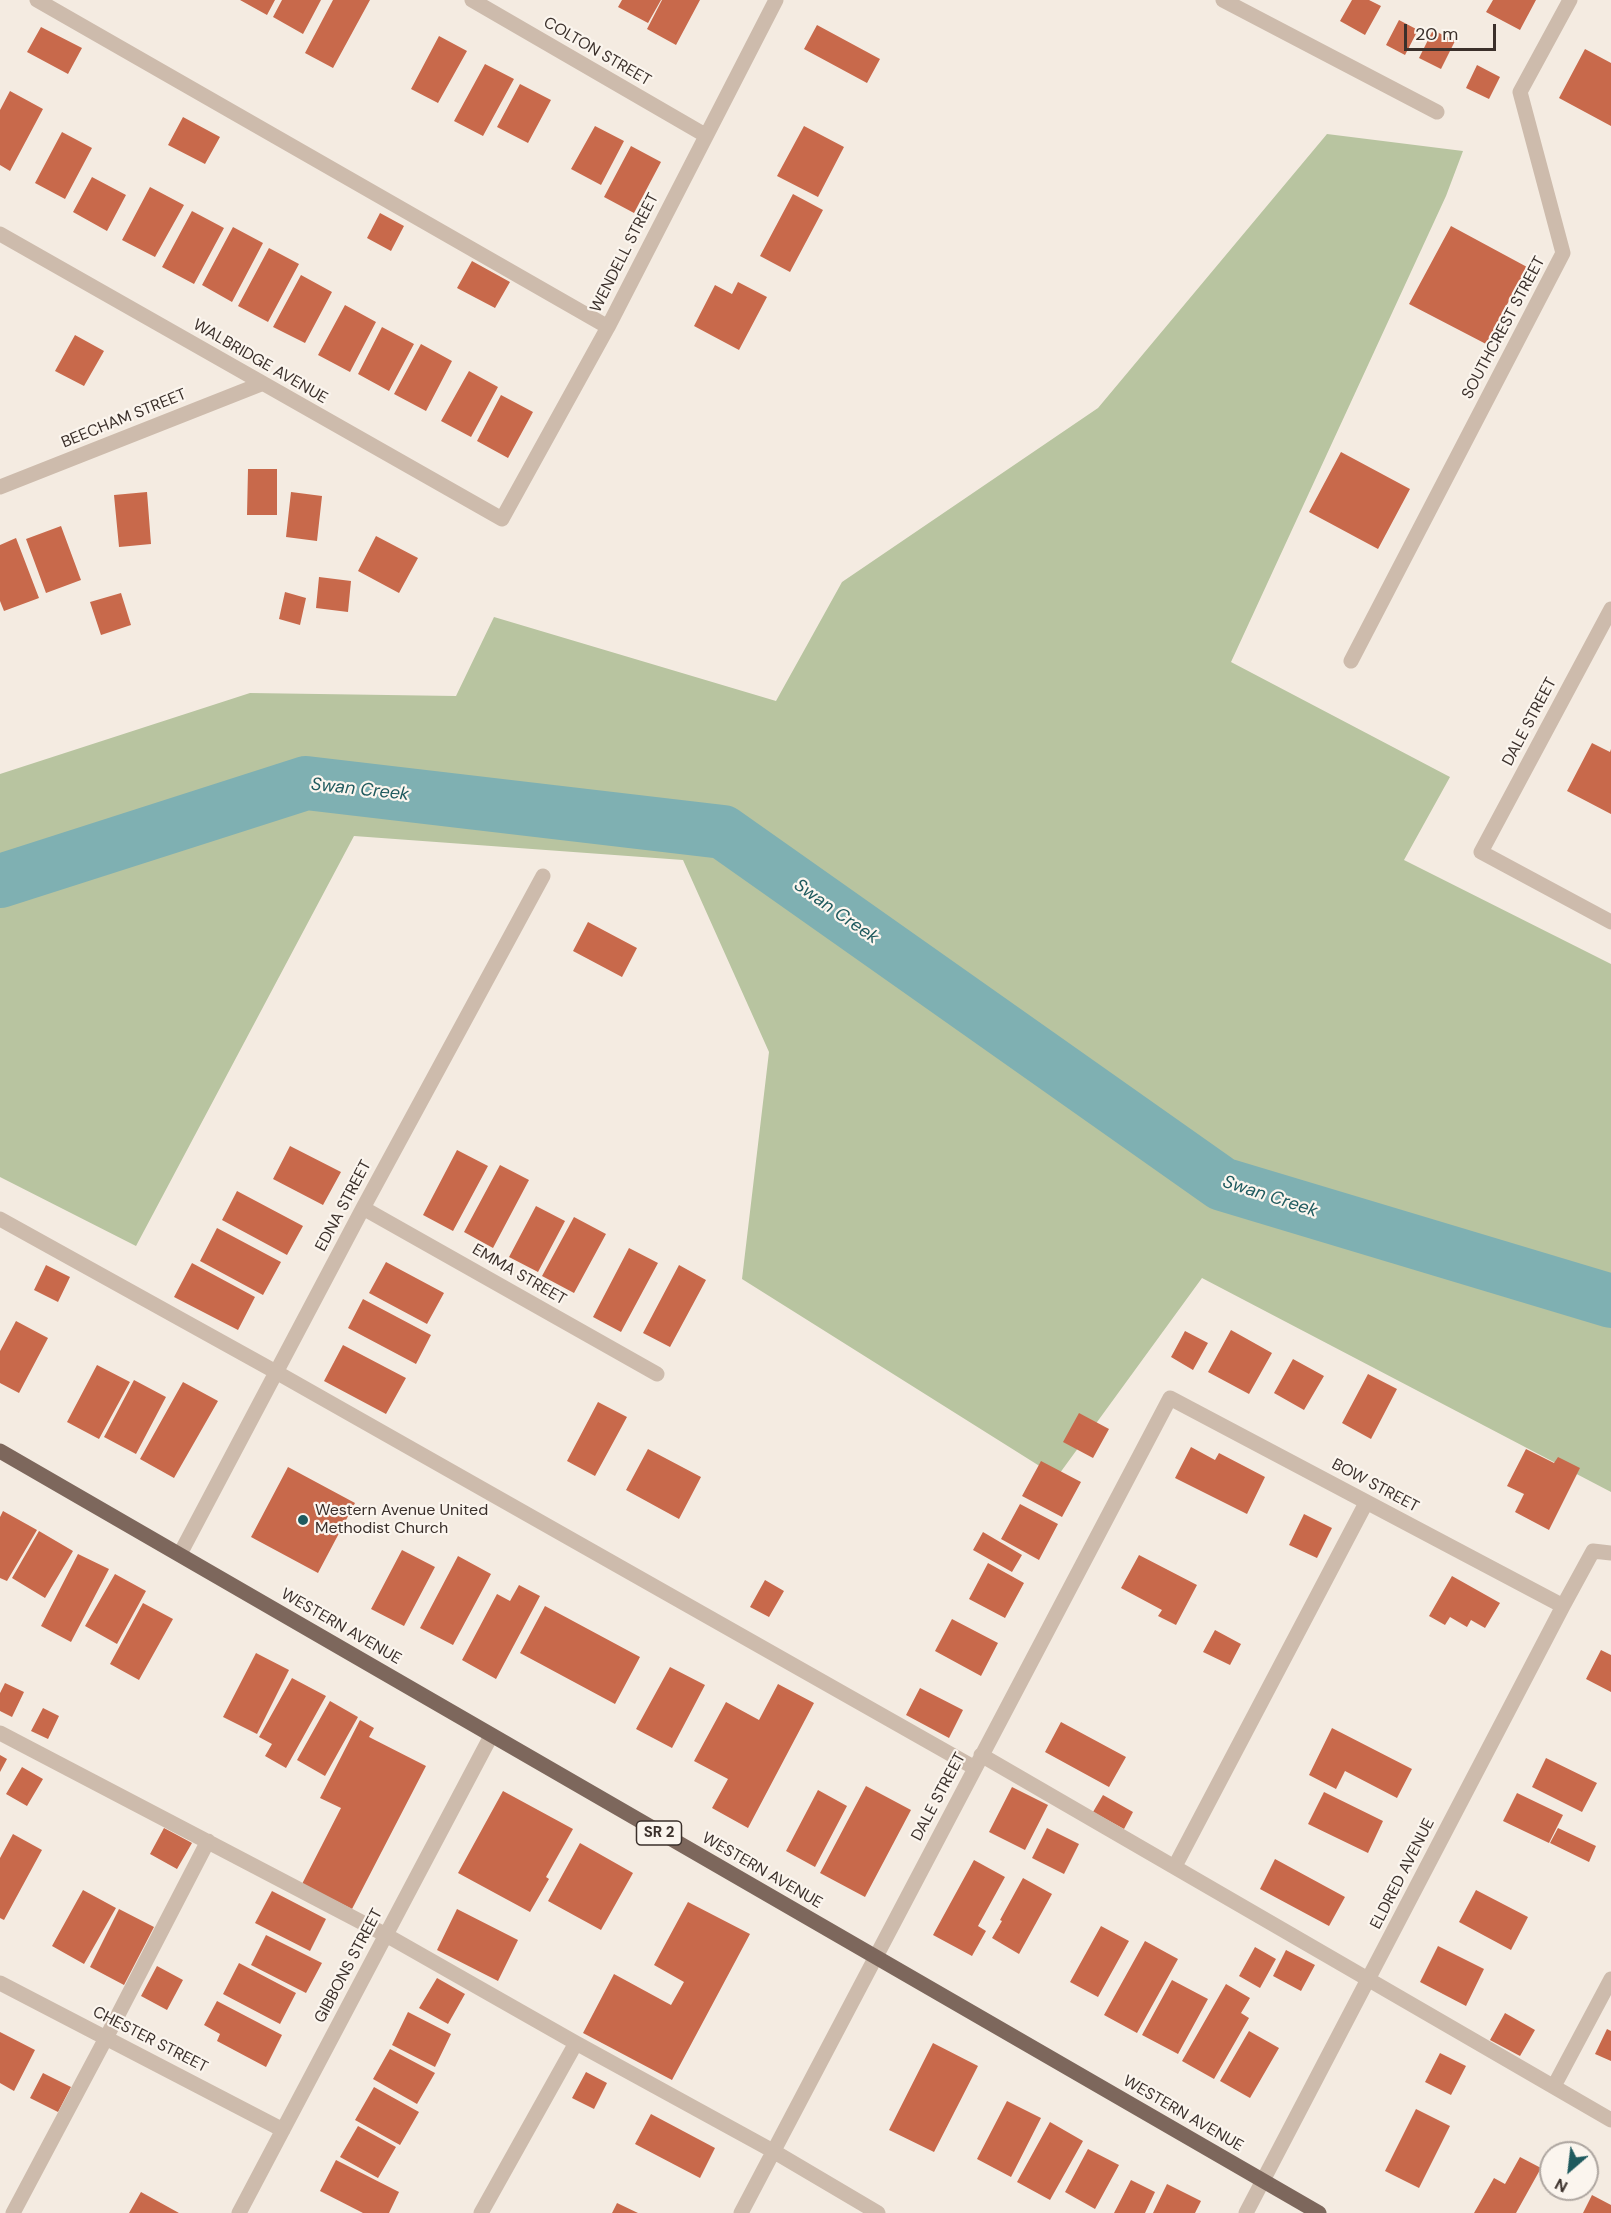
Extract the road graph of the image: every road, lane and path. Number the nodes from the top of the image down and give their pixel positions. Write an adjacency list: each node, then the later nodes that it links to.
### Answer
1 (37, 0): 9 (street)
2 (472, 0): 7 (street, COLTON STREET)
3 (776, 0): 7 (street, WENDELL STREET)
4 (1223, 0): 6 (street)
5 (1570, 0): 14 (street, SOUTHCREST STREET)
6 (1437, 112)
7 (705, 135): 9 (street, WENDELL STREET)
8 (0, 234): 10 (street, WALBRIDGE AVENUE)
9 (608, 327): 12 (street, WENDELL STREET)
10 (261, 384): 11 (street, BEECHAM STREET); 12 (street, WALBRIDGE AVENUE)
11 (0, 487)
12 (502, 519)
13 (1611, 609): 16 (street, DALE STREET)
14 (1351, 661)
15 (543, 876): 17 (street, EDNA STREET)
16 (1611, 922)
17 (363, 1208): 19 (street, EDNA STREET); 20 (street, EMMA STREET)
18 (0, 1219): 19 (street)
19 (276, 1372): 24 (street, EDNA STREET); 29 (street)
20 (657, 1374)
21 (1170, 1398): 23 (street, BOW STREET); 29 (street, DALE STREET)
22 (0, 1451): 24 (main road, WESTERN AVENUE / SR 2)
23 (1366, 1503): 26 (street, BOW STREET); 31 (street)
24 (180, 1554): 28 (main road, WESTERN AVENUE / SR 2)
25 (1611, 1554): 26 (street, ELDRED AVENUE)
26 (1563, 1606): 34 (street, ELDRED AVENUE)
27 (0, 1733): 30 (street)
28 (491, 1736): 32 (street, GIBBONS STREET); 33 (main road, WESTERN AVENUE / SR 2)
29 (978, 1762): 31 (street); 33 (street, DALE STREET)
30 (208, 1841): 32 (street); 37 (street)
31 (1175, 1866): 34 (street)
32 (386, 1935): 38 (street); 41 (street, GIBBONS STREET)
33 (874, 1957): 42 (street, DALE STREET); 43 (main road, WESTERN AVENUE / SR 2)
34 (1369, 1978): 39 (street); 43 (street, ELDRED AVENUE)
35 (1611, 1979): 39 (street)
36 (0, 1983): 37 (street, CHESTER STREET)
37 (106, 2038): 41 (street, CHESTER STREET); 44 (street)
38 (576, 2043): 42 (street); 46 (street)
39 (1554, 2086): 40 (street)
40 (1611, 2120)
41 (283, 2130): 45 (street, GIBBONS STREET)
42 (773, 2151): 47 (street, DALE STREET); 48 (street)
43 (1263, 2180): 49 (street, ELDRED AVENUE); 50 (main road, WESTERN AVENUE / SR 2)
44 (13, 2213)
45 (239, 2213)
46 (481, 2213)
47 (741, 2213)
48 (878, 2213)
49 (1246, 2213)
50 (1319, 2213)

